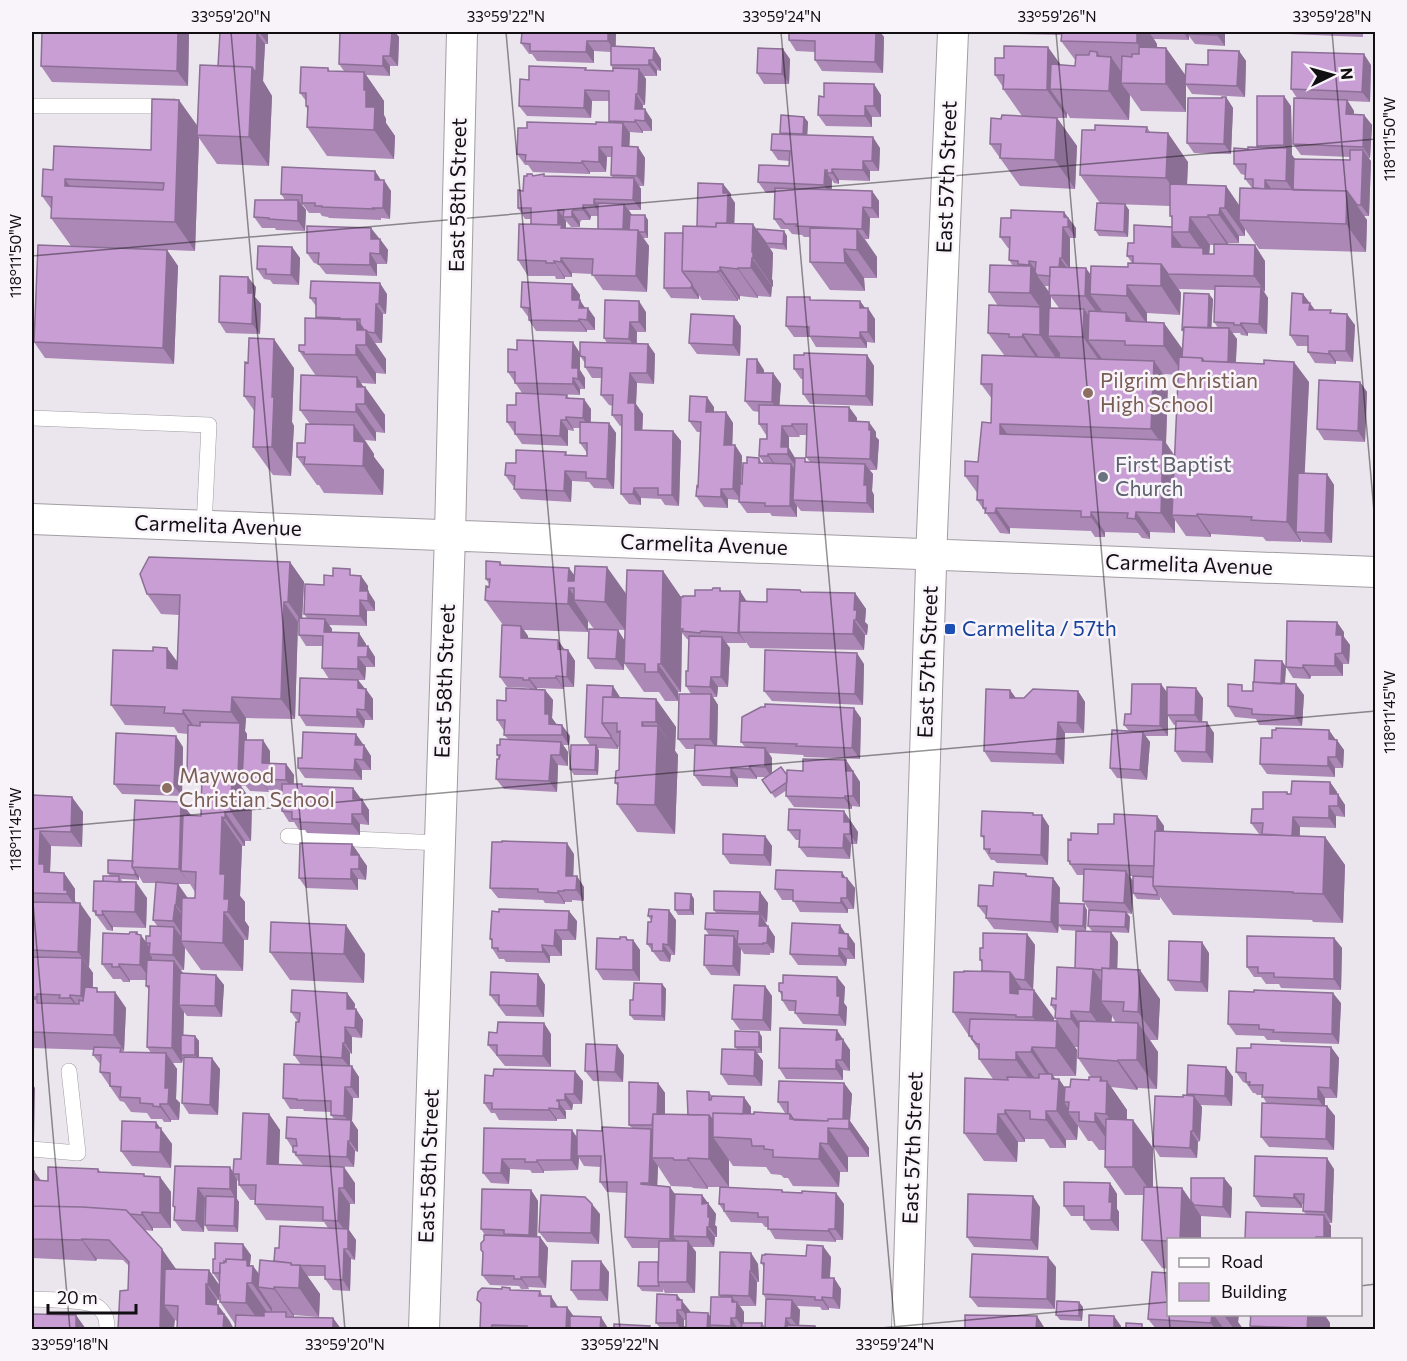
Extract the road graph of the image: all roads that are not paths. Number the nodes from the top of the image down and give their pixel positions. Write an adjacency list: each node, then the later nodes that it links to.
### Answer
1 (462, 32): 8 (street, East 58th Street)
2 (953, 32): 9 (street, East 57th Street)
3 (32, 106): 4 (lane)
4 (178, 106)
5 (32, 418): 7 (lane)
6 (32, 519): 7 (street, Carmelita Avenue)
7 (204, 526): 8 (street, Carmelita Avenue)
8 (450, 535): 9 (street, Carmelita Avenue); 12 (street, East 58th Street)
9 (931, 555): 10 (street, Carmelita Avenue); 18 (street, East 57th Street)
10 (1376, 572)
11 (288, 837): 12 (lane)
12 (440, 843): 17 (street, East 58th Street)
13 (69, 1071): 14 (lane)
14 (32, 1149)
15 (32, 1299): 16 (lane)
16 (106, 1329)
17 (424, 1329)
18 (907, 1329)

